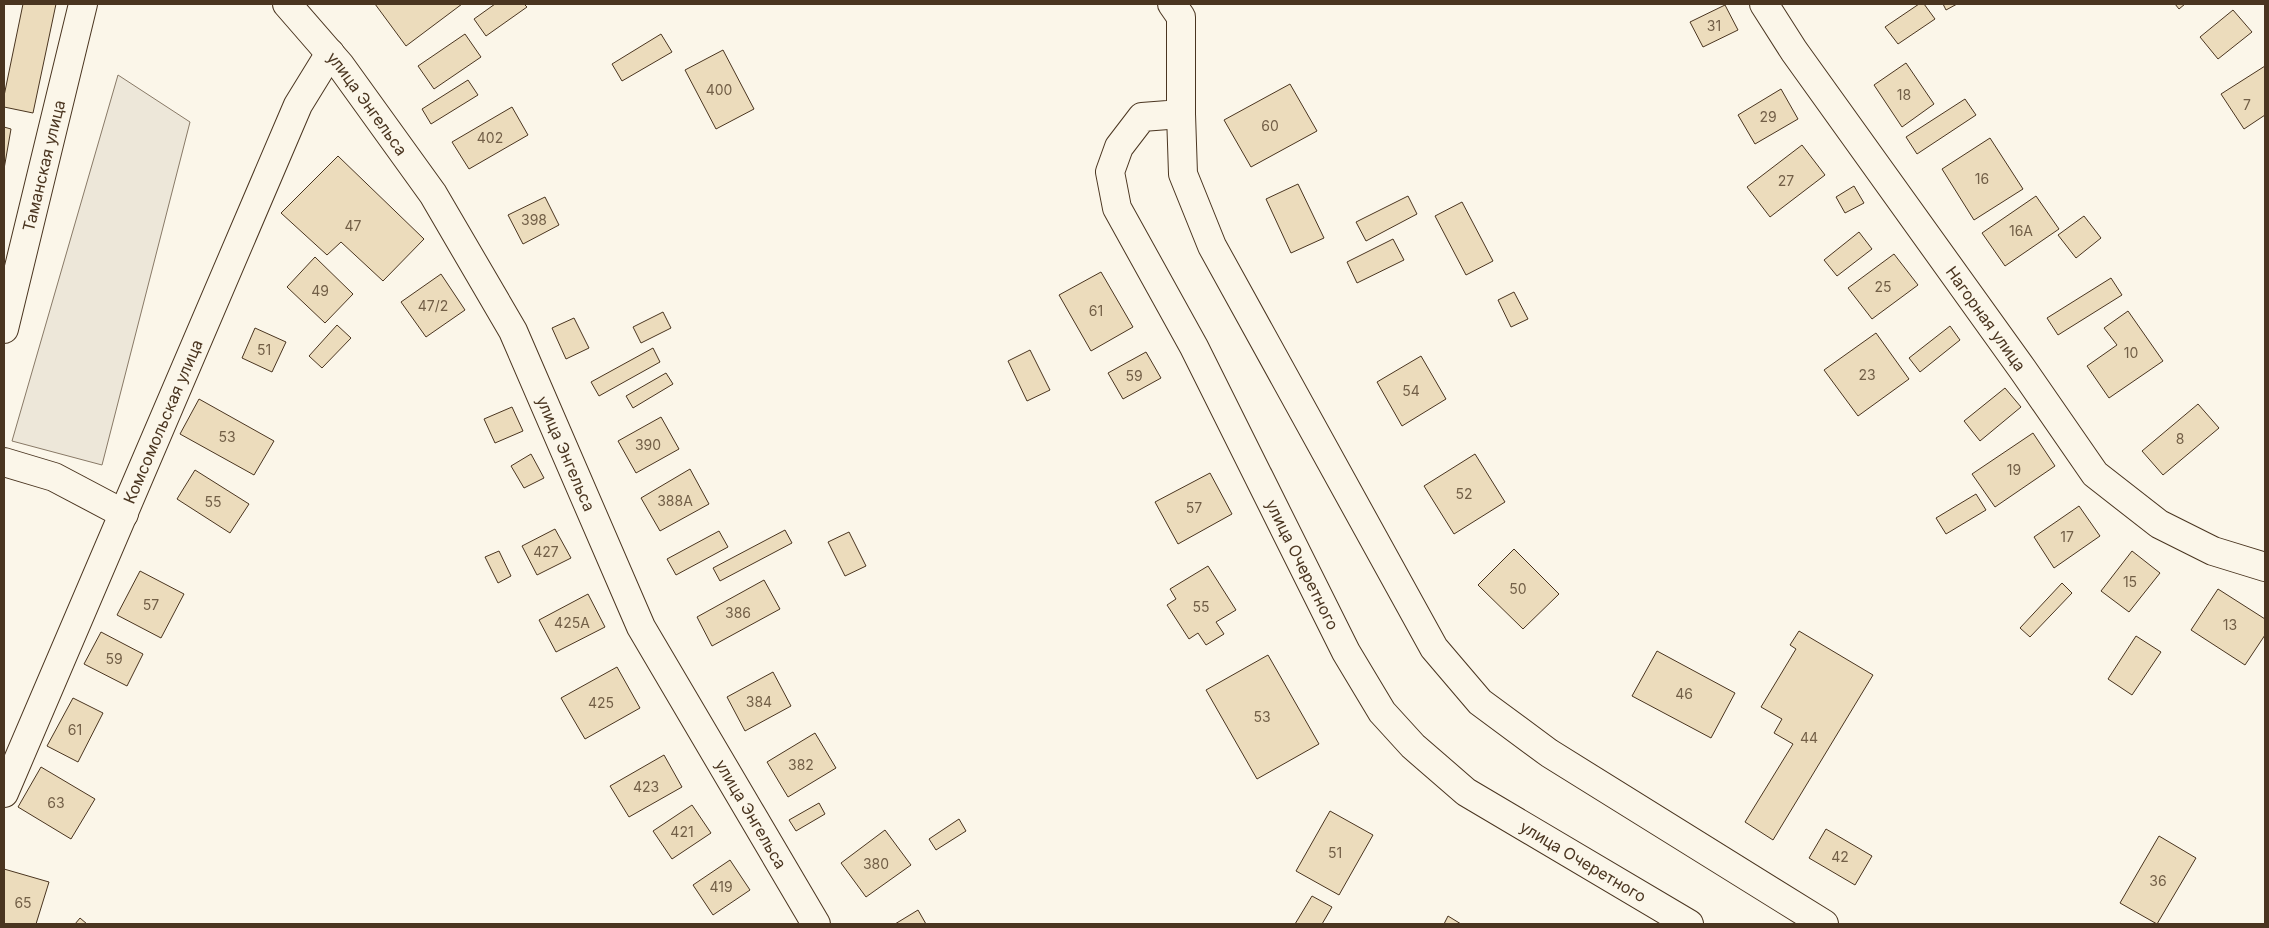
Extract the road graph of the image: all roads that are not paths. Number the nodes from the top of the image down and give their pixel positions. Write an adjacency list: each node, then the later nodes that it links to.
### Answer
1 (83, 4): 7 (street, Таманская улица)
2 (287, 4): 5 (street, улица Энгельса)
3 (1172, 4): 6 (street)
4 (1764, 4): 10 (street, Нагорная улица)
5 (330, 53): 9 (street, Комсомольская улица); 12 (street, улица Энгельса)
6 (1181, 114): 13 (street, улица Очеретного); 14 (street)
7 (4, 328)
8 (4, 462): 9 (street)
9 (124, 514): 11 (street, Комсомольская улица)
10 (2265, 567)
11 (4, 793)
12 (816, 924)
13 (1689, 924)
14 (1824, 924)

